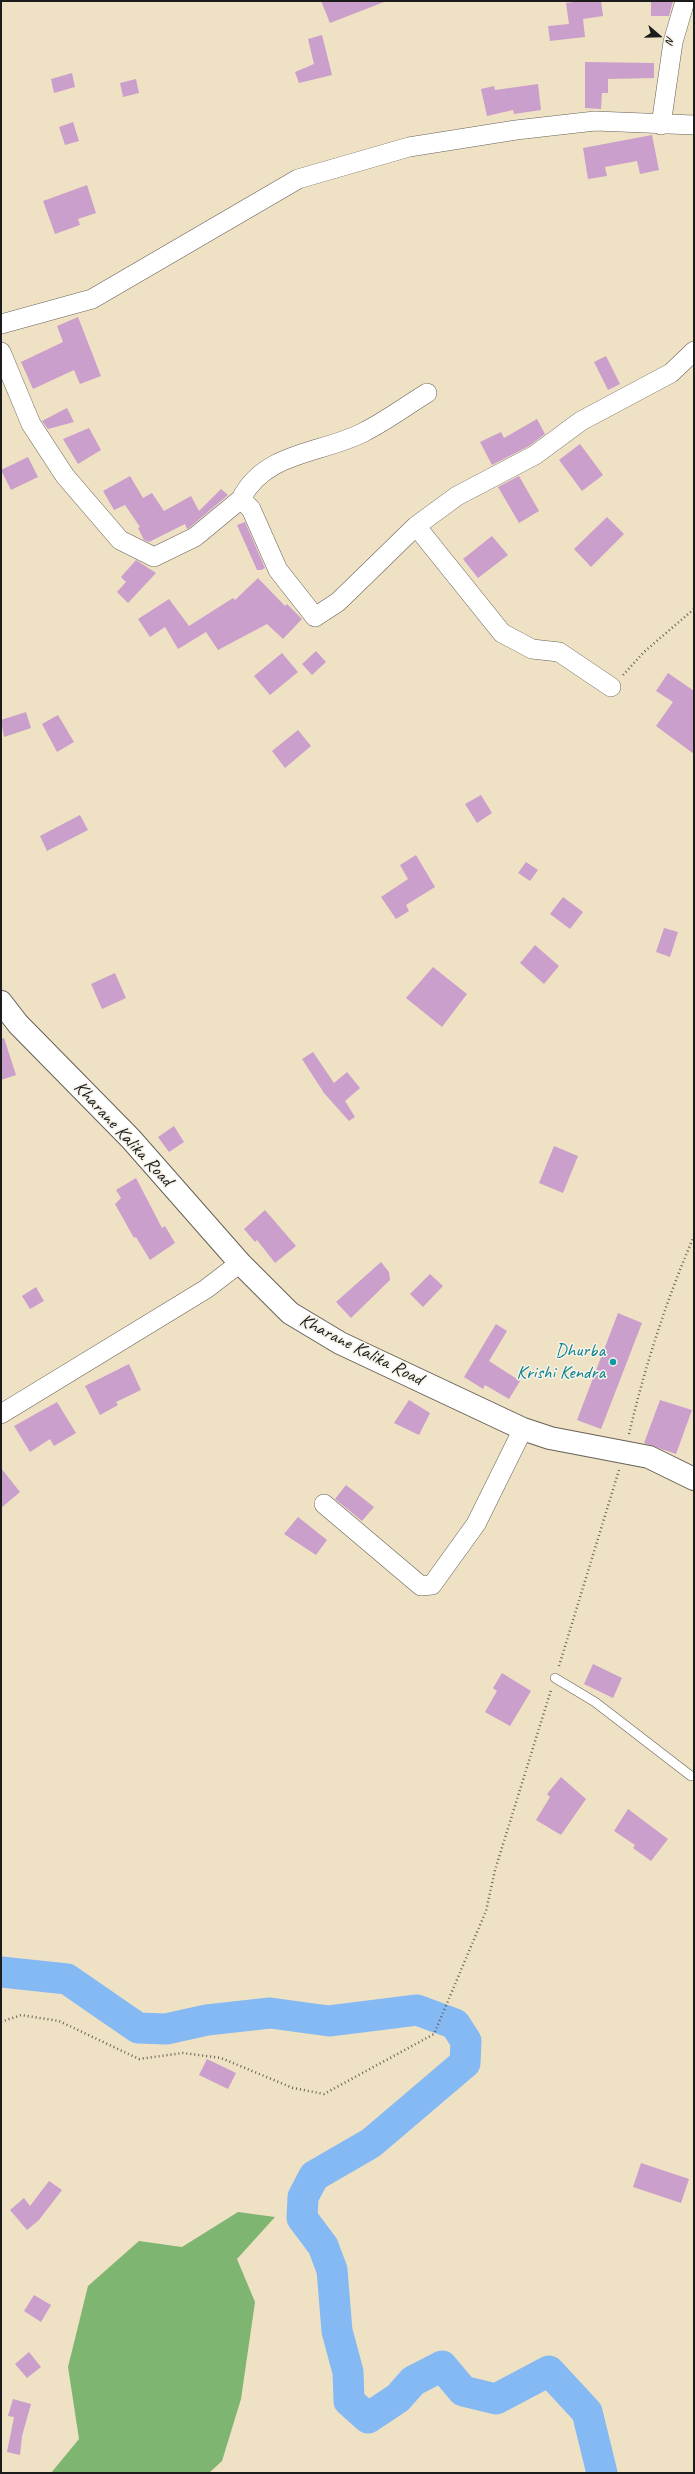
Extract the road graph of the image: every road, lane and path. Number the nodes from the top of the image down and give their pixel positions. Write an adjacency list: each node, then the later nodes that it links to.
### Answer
1 (686, 1): 2 (street)
2 (661, 125): 3 (street); 4 (street)
3 (694, 125)
4 (1, 324)
5 (694, 351): 9 (street)
6 (1, 352): 8 (street)
7 (427, 393): 8 (street)
8 (241, 499): 9 (street)
9 (416, 526): 11 (street)
10 (694, 609): 11 (path)
11 (612, 688)
12 (1, 1002): 14 (street, Kharane Kalika Road)
13 (694, 1236): 17 (path)
14 (240, 1263): 15 (street); 16 (street, Kharane Kalika Road)
15 (1, 1414)
16 (523, 1429): 17 (street, Kharane Kalika Road); 19 (street)
17 (625, 1451): 18 (street, Kharane Kalika Road); 20 (path)
18 (694, 1479)
19 (324, 1504)
20 (555, 1678): 21 (lane); 22 (path)
21 (691, 1776)
22 (1, 2022)

